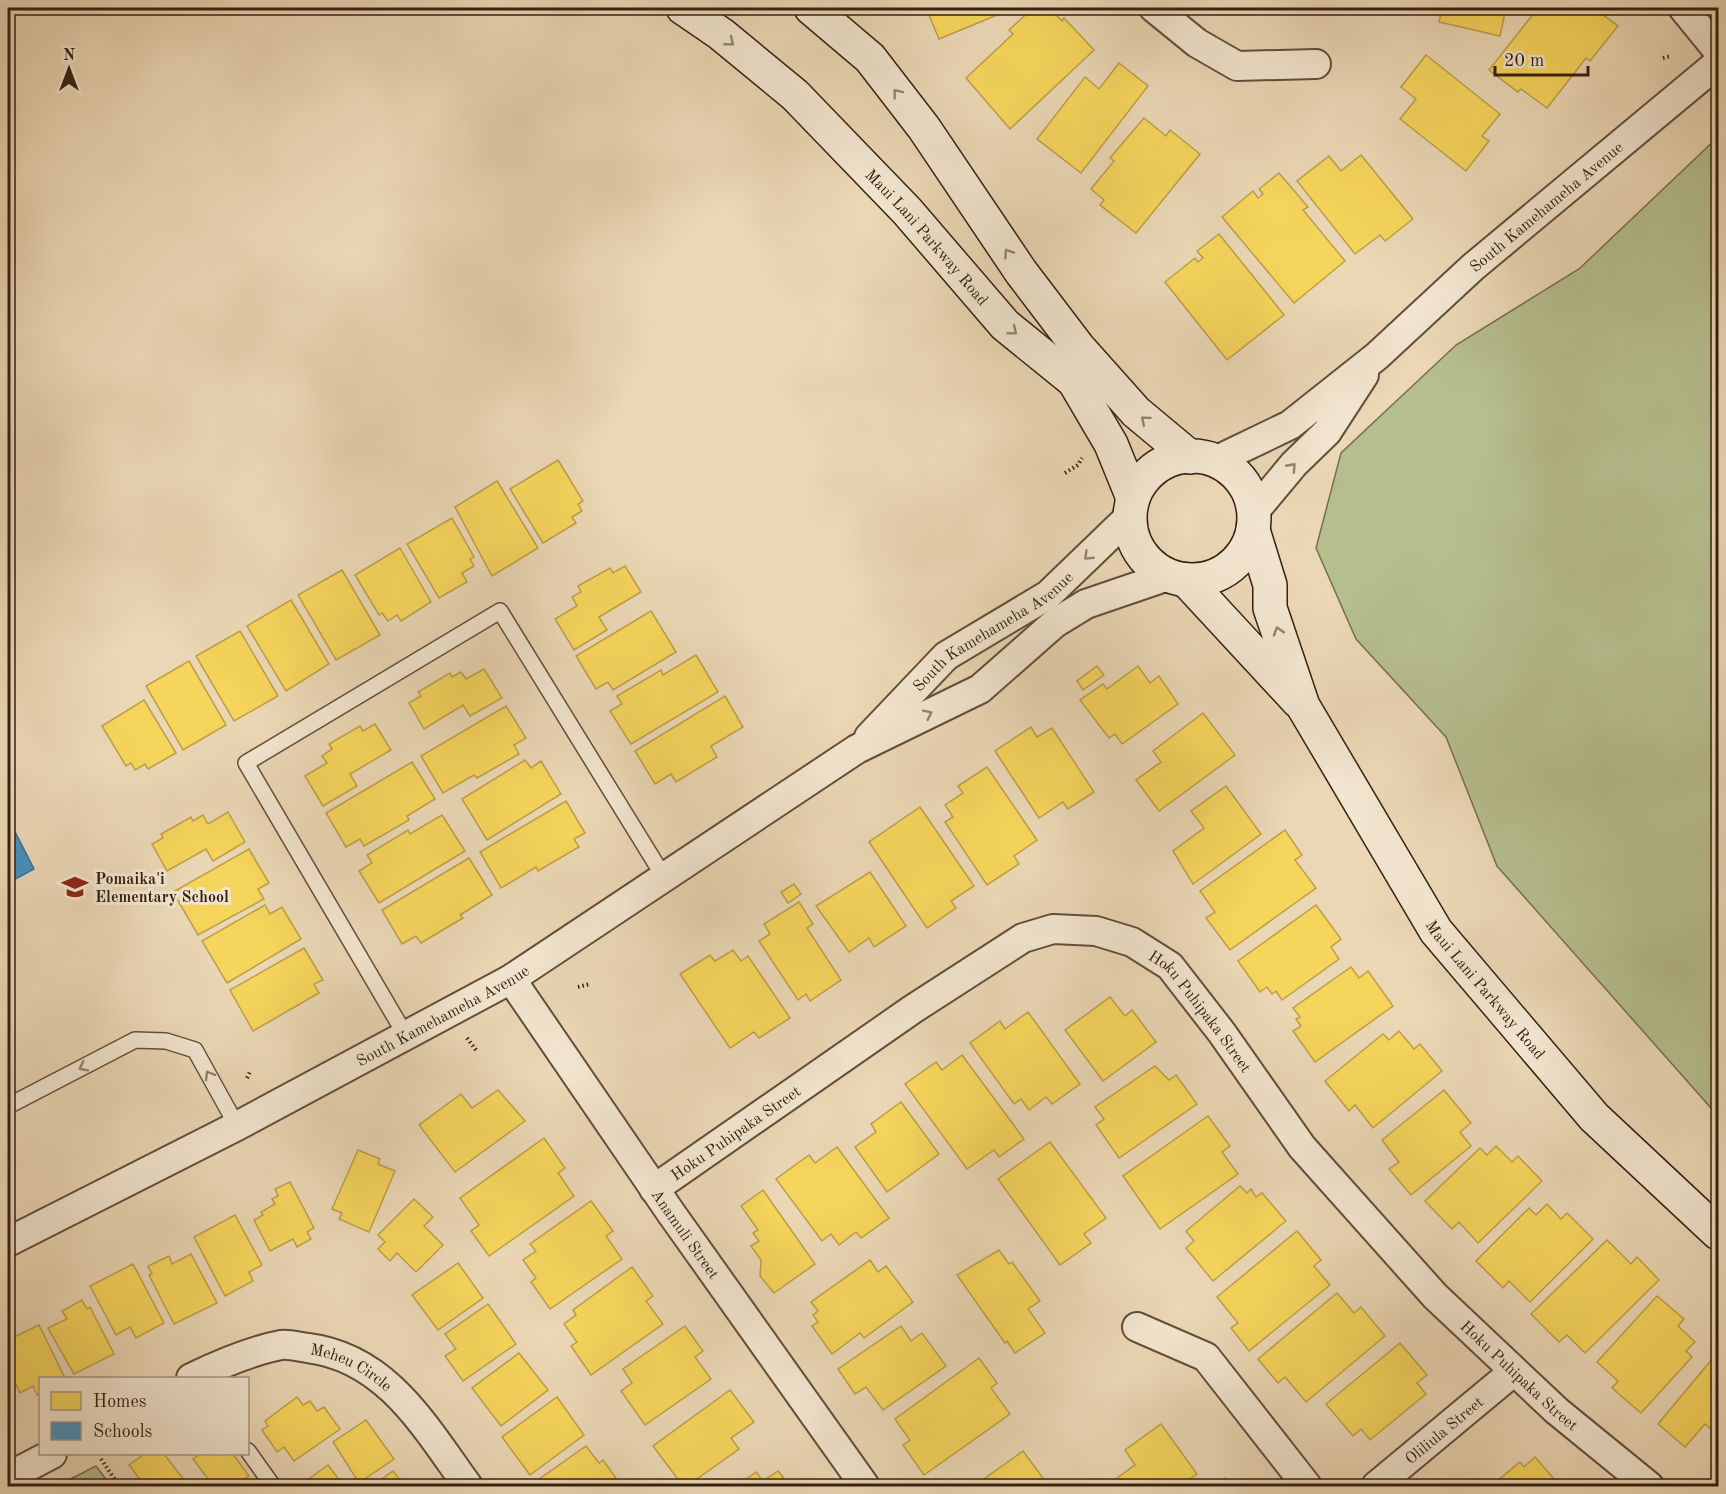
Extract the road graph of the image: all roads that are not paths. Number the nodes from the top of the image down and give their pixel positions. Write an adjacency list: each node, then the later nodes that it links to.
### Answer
1 (683, 8): 10 (main road, Maui Lani Parkway Road, one-way to 10)
2 (811, 8): 9 (main road, one-way to 2)
3 (1154, 8): 7 (street)
4 (1683, 8): 5 (street)
5 (1719, 51)
6 (1719, 63): 8 (street, South Kamehameha Avenue)
7 (1316, 64)
8 (1377, 356): 9 (street, South Kamehameha Avenue); 11 (street, South Kamehameha Avenue, one-way to 8)
9 (1203, 459): 10 (main road); 11 (main road)
10 (1131, 507): 12 (main road); 14 (street, South Kamehameha Avenue, one-way to 14)
11 (1254, 521): 12 (main road); 13 (main road, Maui Lani Parkway Road, one-way to 11)
12 (1177, 578): 13 (main road, Maui Lani Parkway Road); 14 (street, South Kamehameha Avenue, one-way to 12)
13 (1303, 706): 21 (main road, Maui Lani Parkway Road)
14 (857, 750): 15 (street, South Kamehameha Avenue)
15 (664, 877): 16 (street, South Kamehameha Avenue); 17 (lane)
16 (511, 979): 17 (street, South Kamehameha Avenue); 20 (street, Anamuli Street)
17 (406, 1036): 19 (street, South Kamehameha Avenue)
18 (8, 1106): 19 (lane, one-way to 18)
19 (237, 1126): 22 (street, South Kamehameha Avenue)
20 (654, 1190): 24 (street, Hoku Puhipaka Street); 31 (street, Anamuli Street)
21 (1719, 1233)
22 (8, 1242)
23 (1137, 1327): 32 (street)
24 (1513, 1372): 33 (street, Oliliula Street); 34 (street, Hoku Puhipaka Street)
25 (195, 1377): 30 (street, Meheu Circle)
26 (249, 1452): 29 (lane)
27 (50, 1455): 28 (street)
28 (10, 1471)
29 (273, 1486)
30 (468, 1486)
31 (865, 1486)
32 (1307, 1486)
33 (1376, 1486)
34 (1649, 1486)

